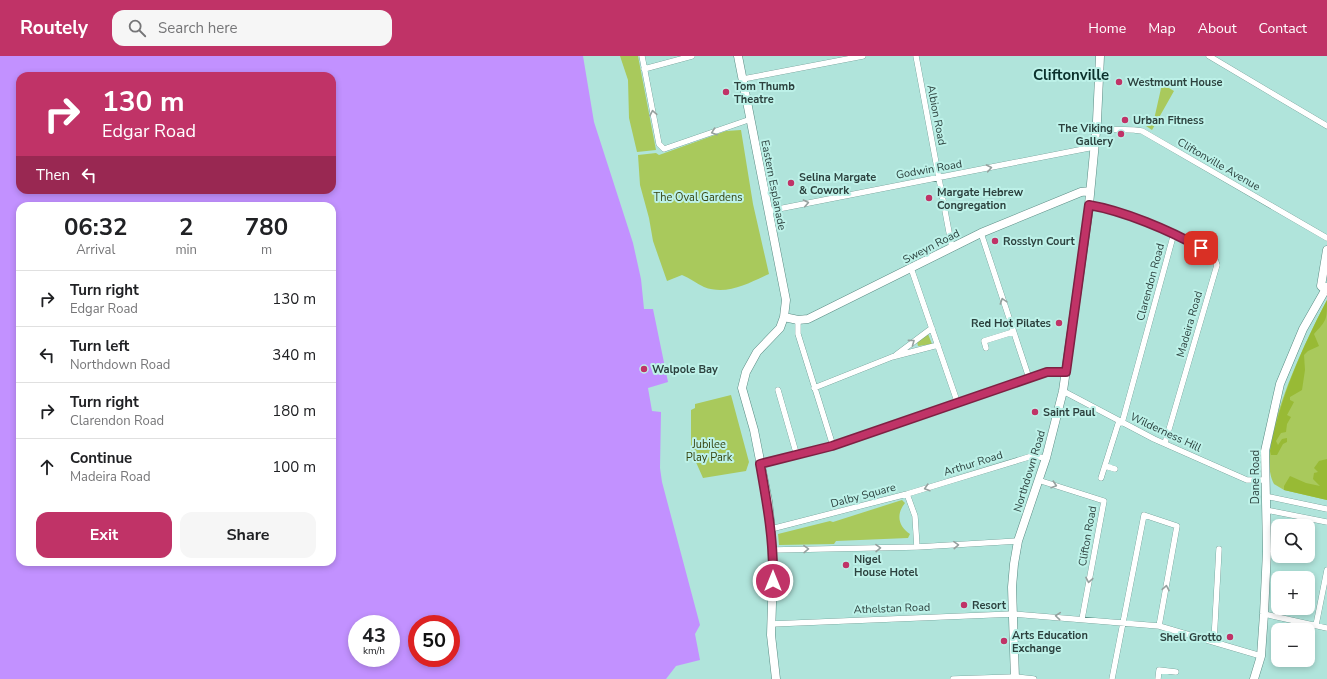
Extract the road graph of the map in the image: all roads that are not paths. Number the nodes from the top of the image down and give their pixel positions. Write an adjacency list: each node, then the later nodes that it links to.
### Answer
1 (642, 56): 8 (street)
2 (692, 56): 8 (street)
3 (738, 56): 9 (main road, Eastern Esplanade)
4 (864, 56): 9 (street)
5 (916, 56): 14 (street, Albion Road)
6 (1100, 56): 12 (main road, Northdown Road)
7 (1209, 56): 11 (street)
8 (644, 69): 10 (street, one-way to 8)
9 (743, 79): 10 (main road, Eastern Esplanade)
10 (751, 119): 17 (main road, Eastern Esplanade)
11 (1327, 126)
12 (1096, 129): 13 (main road, Northdown Road); 20 (street, Cliftonville Avenue)
13 (1094, 147): 14 (street, Godwin Road, one-way to 13); 15 (main road, Northdown Road)
14 (939, 178): 17 (street, Godwin Road, one-way to 14); 21 (street, Albion Road)
15 (1090, 191): 16 (main road, Northdown Road); 19 (main road, Sweyn Road)
16 (1089, 205): 18 (street, Clarendon Road); 32 (main road, Northdown Road)
17 (768, 211): 25 (main road, Eastern Esplanade)
18 (1174, 232): 38 (street, Clarendon Road); 39 (street, Madeira Road)
19 (981, 233): 21 (main road, Sweyn Road); 28 (street, one-way to 19)
20 (1327, 238)
21 (952, 248): 23 (main road, Sweyn Road)
22 (1327, 250): 24 (main road)
23 (911, 268): 26 (main road, Sweyn Road); 27 (street)
24 (1326, 289): 48 (main road, Dane Road)
25 (784, 318): 26 (main road, Sweyn Road); 43 (main road)
26 (798, 320): 34 (street)
27 (932, 328): 29 (street); 31 (street, one-way to 27)
28 (1013, 332): 30 (street); 33 (street)
29 (938, 345): 31 (street); 37 (street)
30 (986, 348)
31 (892, 357): 34 (street)
32 (1066, 372): 33 (street); 36 (main road, Northdown Road)
33 (1028, 378): 37 (street)
34 (814, 388): 40 (street)
35 (778, 390): 41 (street)
36 (1063, 391): 38 (street, Wilderness Hill); 42 (main road, Northdown Road)
37 (958, 404): 40 (street)
38 (1120, 422): 39 (street, Wilderness Hill); 44 (street, Clarendon Road)
39 (1165, 443): 48 (street, Wilderness Hill)
40 (832, 446): 41 (street)
41 (797, 456): 43 (street)
42 (1046, 458): 47 (main road, Northdown Road); 49 (street, Arthur Road, one-way to 49)
43 (760, 464): 54 (main road)
44 (1105, 466): 45 (street); 46 (street, Clarendon Road)
45 (1115, 469)
46 (1101, 478)
47 (1038, 480): 55 (main road, Northdown Road); 62 (street, Clifton Road, one-way to 62)
48 (1264, 480): 50 (main road, Dane Road)
49 (907, 494): 54 (street, Dalby Square); 56 (street, Dalby Square)
50 (1265, 496): 51 (street); 52 (main road, Dane Road)
51 (1327, 509)
52 (1266, 510): 53 (street); 61 (main road, Dane Road)
53 (1327, 522)
54 (771, 529): 58 (main road)
55 (1018, 541): 56 (street, one-way to 55); 60 (main road, Northdown Road)
56 (917, 547): 58 (street, one-way to 56)
57 (1219, 549): 68 (street)
58 (773, 550): 64 (main road)
59 (1327, 570): 65 (street)
60 (1013, 614): 62 (street, Athelstan Road, one-way to 60); 64 (street, Athelstan Road); 71 (main road, Northdown Road)
61 (1264, 614): 65 (street); 69 (main road, Dane Road)
62 (1082, 619): 63 (street, Athelstan Road)
63 (1124, 622): 66 (street, Athelstan Road); 66 (street, one-way to 63); 75 (street)
64 (771, 624): 72 (main road)
65 (1316, 625): 67 (street)
66 (1159, 626): 68 (street, Athelstan Road)
67 (1327, 628)
68 (1214, 641): 69 (street, Athelstan Road)
69 (1261, 656): 77 (main road, Dane Road)
70 (1176, 672): 76 (street)
71 (1015, 678): 73 (street); 74 (street)
72 (776, 679)
73 (953, 679)
74 (1034, 679)
75 (1112, 679)
76 (1158, 679)
77 (1254, 679)

